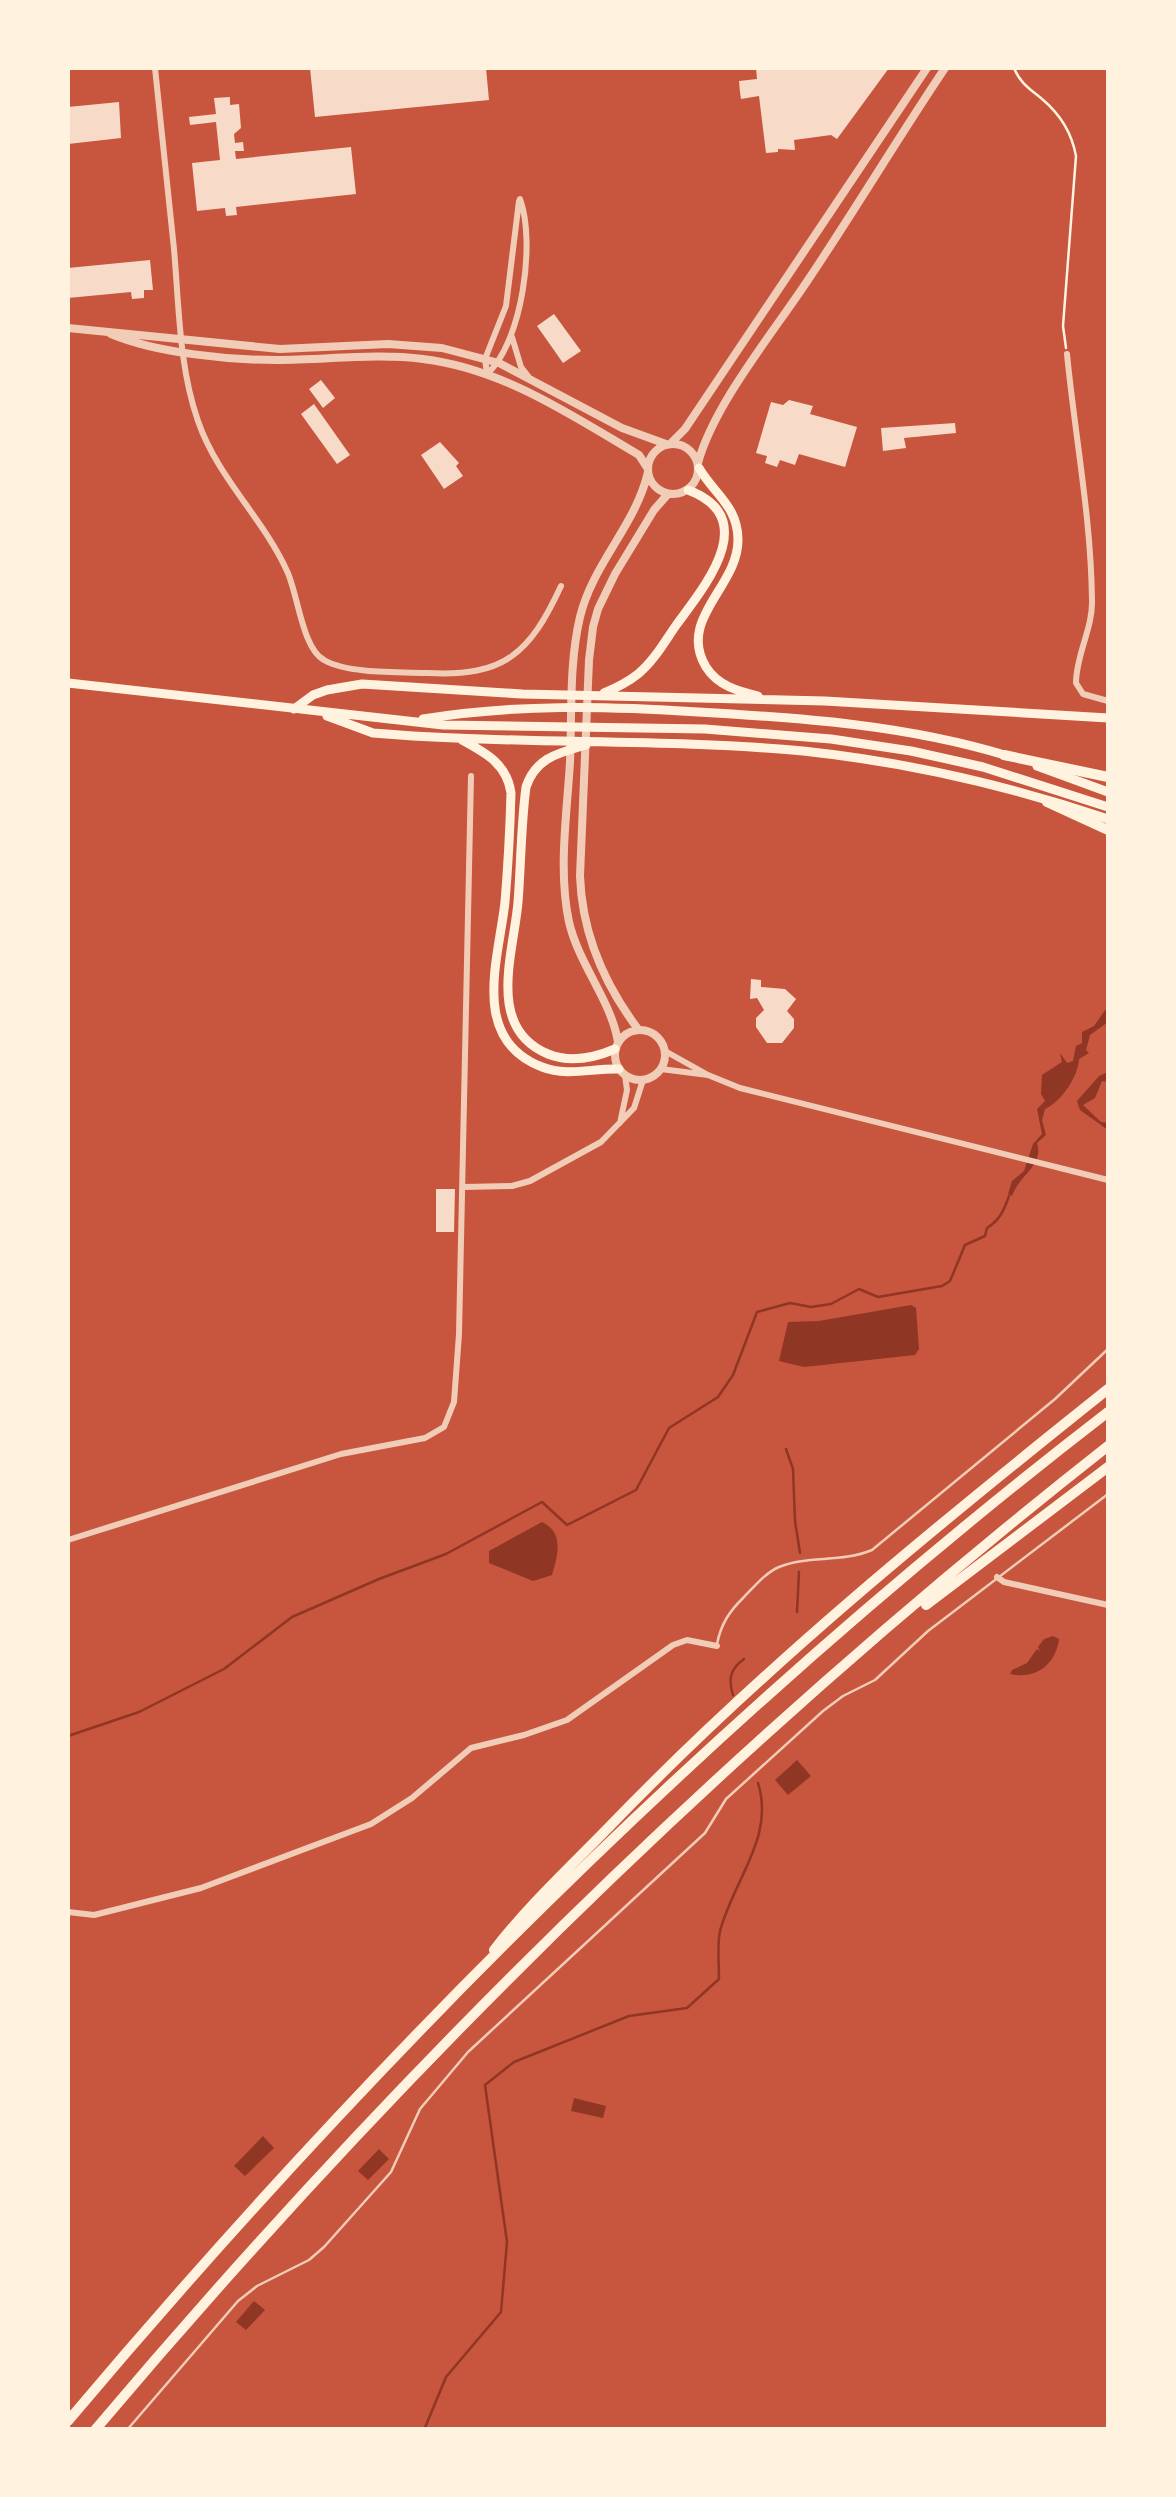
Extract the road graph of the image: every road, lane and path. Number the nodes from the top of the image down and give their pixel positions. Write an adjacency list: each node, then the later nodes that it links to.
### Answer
1 (155, 68): 8 (street)
2 (927, 68): 15 (street)
3 (945, 68): 16 (street)
4 (1014, 68): 10 (path)
5 (68, 328): 6 (street)
6 (107, 332): 8 (street); 9 (street)
7 (512, 336): 11 (street); 12 (street); 14 (street)
8 (182, 339): 9 (street); 11 (street)
9 (183, 350): 13 (street); 20 (street)
10 (1067, 354): 24 (street)
11 (486, 359): 12 (street); 13 (street)
12 (499, 363): 13 (street); 14 (street)
13 (487, 374): 17 (street)
14 (528, 376): 15 (street)
15 (668, 444): 16 (street); 17 (street)
16 (698, 466): 18 (street); 23 (main road)
17 (648, 471): 19 (street); 40 (street)
18 (688, 490): 19 (street); 22 (main road)
19 (668, 494): 39 (street)
20 (561, 586)
21 (68, 683): 25 (main road)
22 (600, 696): 23 (main road); 25 (main road)
23 (776, 699): 27 (main road)
24 (1108, 701)
25 (294, 709): 26 (main road)
26 (316, 711): 28 (main road); 29 (main road)
27 (1108, 718)
28 (416, 720): 31 (main road); 36 (main road)
29 (460, 739): 30 (main road); 43 (main road)
30 (596, 742): 35 (main road); 40 (main road)
31 (1004, 755): 33 (highway); 34 (main road)
32 (472, 776): 48 (street)
33 (1108, 777)
34 (1108, 792)
35 (1047, 802): 37 (main road); 38 (highway)
36 (1108, 807)
37 (1108, 819)
38 (1108, 830)
39 (638, 1029): 40 (street); 41 (street)
40 (616, 1045): 43 (street)
41 (665, 1051): 42 (street); 44 (street)
42 (661, 1070): 44 (street); 45 (street)
43 (622, 1072): 45 (street); 46 (street)
44 (708, 1075): 47 (street)
45 (644, 1080): 46 (street)
46 (619, 1126): 48 (street)
47 (1108, 1180)
48 (463, 1187): 55 (street)
49 (1108, 1349): 59 (lane)
50 (1108, 1389): 61 (highway)
51 (1108, 1412): 61 (highway)
52 (1108, 1446): 58 (highway)
53 (1108, 1467): 58 (highway)
54 (1108, 1494): 56 (lane)
55 (68, 1540)
56 (997, 1577): 57 (street); 64 (lane)
57 (1108, 1605)
58 (879, 1637): 63 (highway)
59 (716, 1646): 60 (street)
60 (68, 1912)
61 (462, 1990): 62 (highway)
62 (68, 2420)
63 (96, 2430)
64 (127, 2430)

